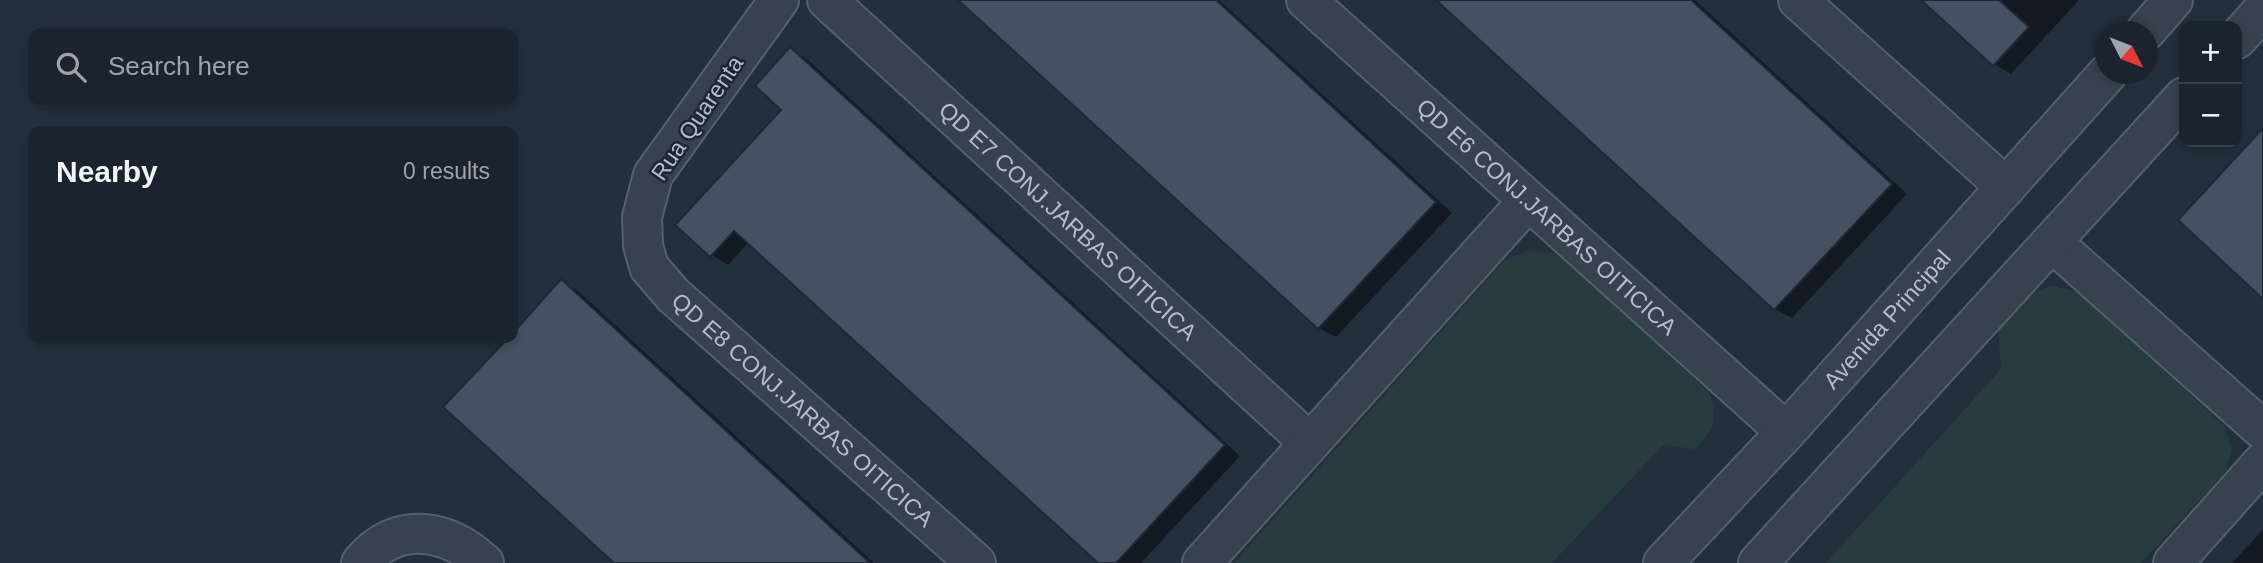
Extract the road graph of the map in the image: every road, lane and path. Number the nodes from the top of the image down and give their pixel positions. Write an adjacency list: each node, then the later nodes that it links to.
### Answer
1 (779, 0): 14 (street, Rua Quarenta)
2 (827, 0): 17 (street, QD E7 CONJ.JARBAS OITICICA)
3 (1306, 0): 12 (street, QD E6 CONJ.JARBAS OITICICA)
4 (1798, 0): 11 (street)
5 (2173, 0): 7 (street)
6 (2263, 10): 8 (street)
7 (2155, 21)
8 (2242, 33)
9 (2098, 84): 11 (street, Avenida Principal)
10 (2179, 103): 13 (street)
11 (2006, 187): 16 (street, Avenida Principal)
12 (1527, 202): 16 (street, QD E6 CONJ.JARBAS OITICICA); 17 (street)
13 (2053, 243): 15 (street); 24 (street)
14 (643, 246): 21 (street, QD E8 CONJ.JARBAS OITICICA)
15 (2263, 430)
16 (1786, 432): 23 (street, Avenida Principal)
17 (1310, 443): 22 (street)
18 (2263, 462): 25 (street)
19 (362, 563): 20 (street)
20 (484, 563)
21 (976, 563)
22 (1202, 563)
23 (1663, 563)
24 (1758, 563)
25 (2173, 563)

